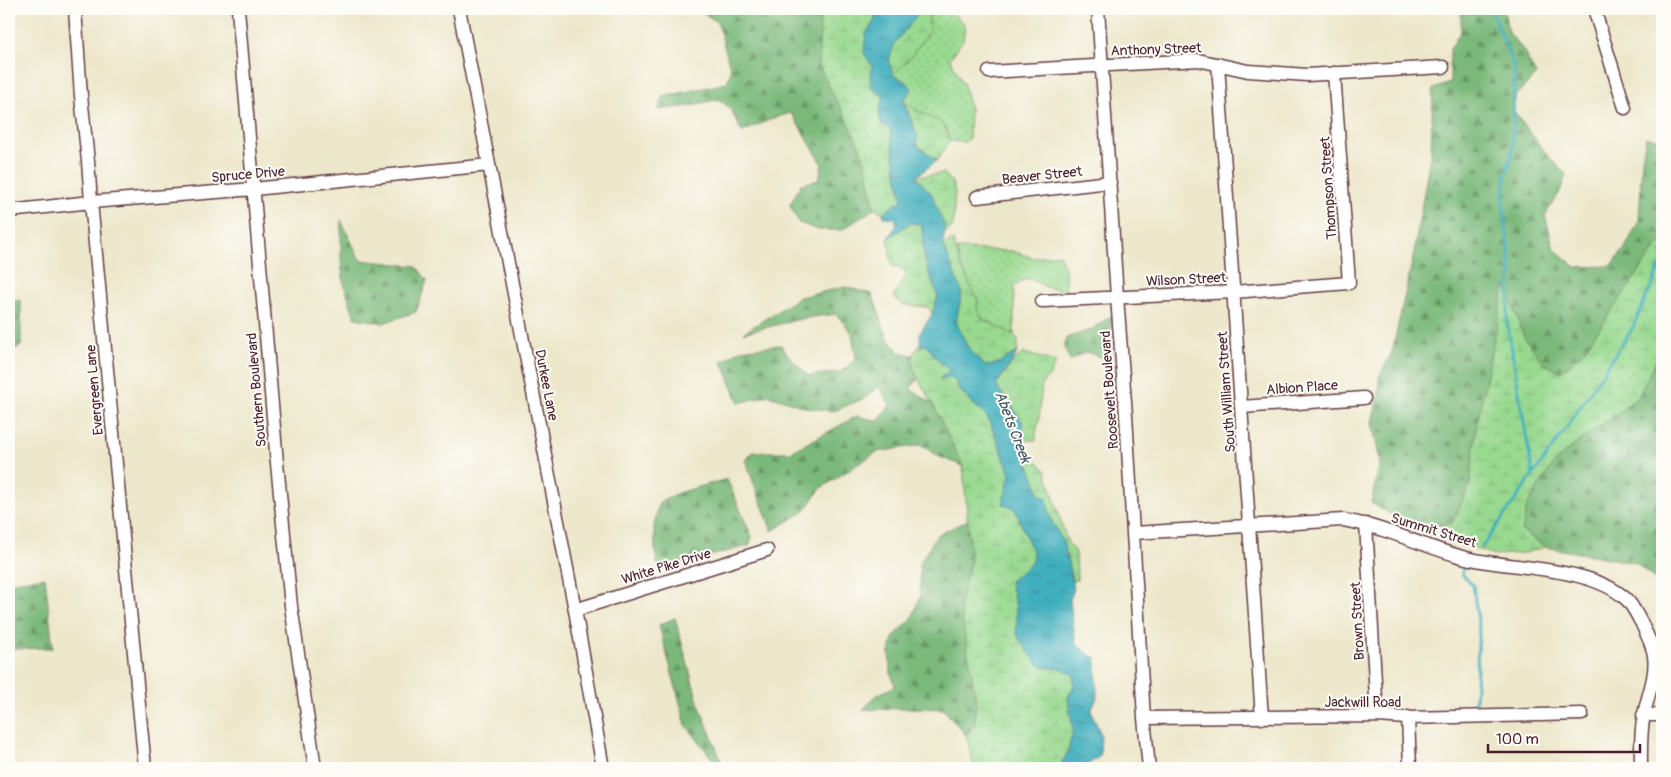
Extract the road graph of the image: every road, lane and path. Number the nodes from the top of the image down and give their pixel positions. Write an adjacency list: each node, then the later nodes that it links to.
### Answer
1 (75, 9): 16 (street, Evergreen Lane)
2 (238, 9): 14 (street, Southern Boulevard)
3 (459, 9): 12 (street, Durkee Lane)
4 (1098, 9): 7 (street, Roosevelt Boulevard)
5 (1594, 9): 11 (street)
6 (1218, 64): 7 (street, Anthony Street); 10 (street, Anthony Street); 19 (street, South William Street)
7 (1102, 66): 9 (street, Anthony Street); 13 (street, Roosevelt Boulevard)
8 (1443, 67): 10 (street, Anthony Street)
9 (989, 72)
10 (1334, 73): 18 (street, Thompson Street)
11 (1625, 108)
12 (489, 165): 14 (street, Spruce Drive); 28 (street, Durkee Lane)
13 (1110, 182): 15 (street, Beaver Street); 20 (street, Roosevelt Boulevard)
14 (254, 189): 16 (street, Spruce Drive); 37 (street, Southern Boulevard)
15 (977, 197)
16 (91, 202): 17 (street, Spruce Drive); 36 (street, Evergreen Lane)
17 (9, 211)
18 (1331, 284): 19 (street, Wilson Street)
19 (1233, 292): 20 (street, Wilson Street); 23 (street, South William Street)
20 (1117, 297): 21 (street, Wilson Street); 26 (street, Roosevelt Boulevard)
21 (1042, 301)
22 (1364, 398): 23 (street, Albion Place)
23 (1242, 407): 25 (street, South William Street)
24 (1366, 524): 25 (street, Summit Street); 31 (street, Brown Street); 32 (street, Summit Street)
25 (1250, 525): 26 (street, Summit Street); 34 (street, South William Street)
26 (1134, 533): 33 (street, Roosevelt Boulevard)
27 (766, 550): 28 (street, White Pike Drive)
28 (575, 610): 38 (street, Durkee Lane)
29 (1582, 714): 35 (street, Jackwill Road)
30 (1662, 715): 32 (street)
31 (1377, 716): 34 (street, Jackwill Road); 35 (street, Jackwill Road)
32 (1644, 716): 41 (street, Summit Street)
33 (1144, 718): 34 (street, Jackwill Road); 39 (street, Roosevelt Boulevard)
34 (1262, 718)
35 (1408, 718): 40 (street)
36 (145, 768)
37 (315, 768)
38 (603, 768)
39 (1149, 768)
40 (1410, 768)
41 (1641, 768)

